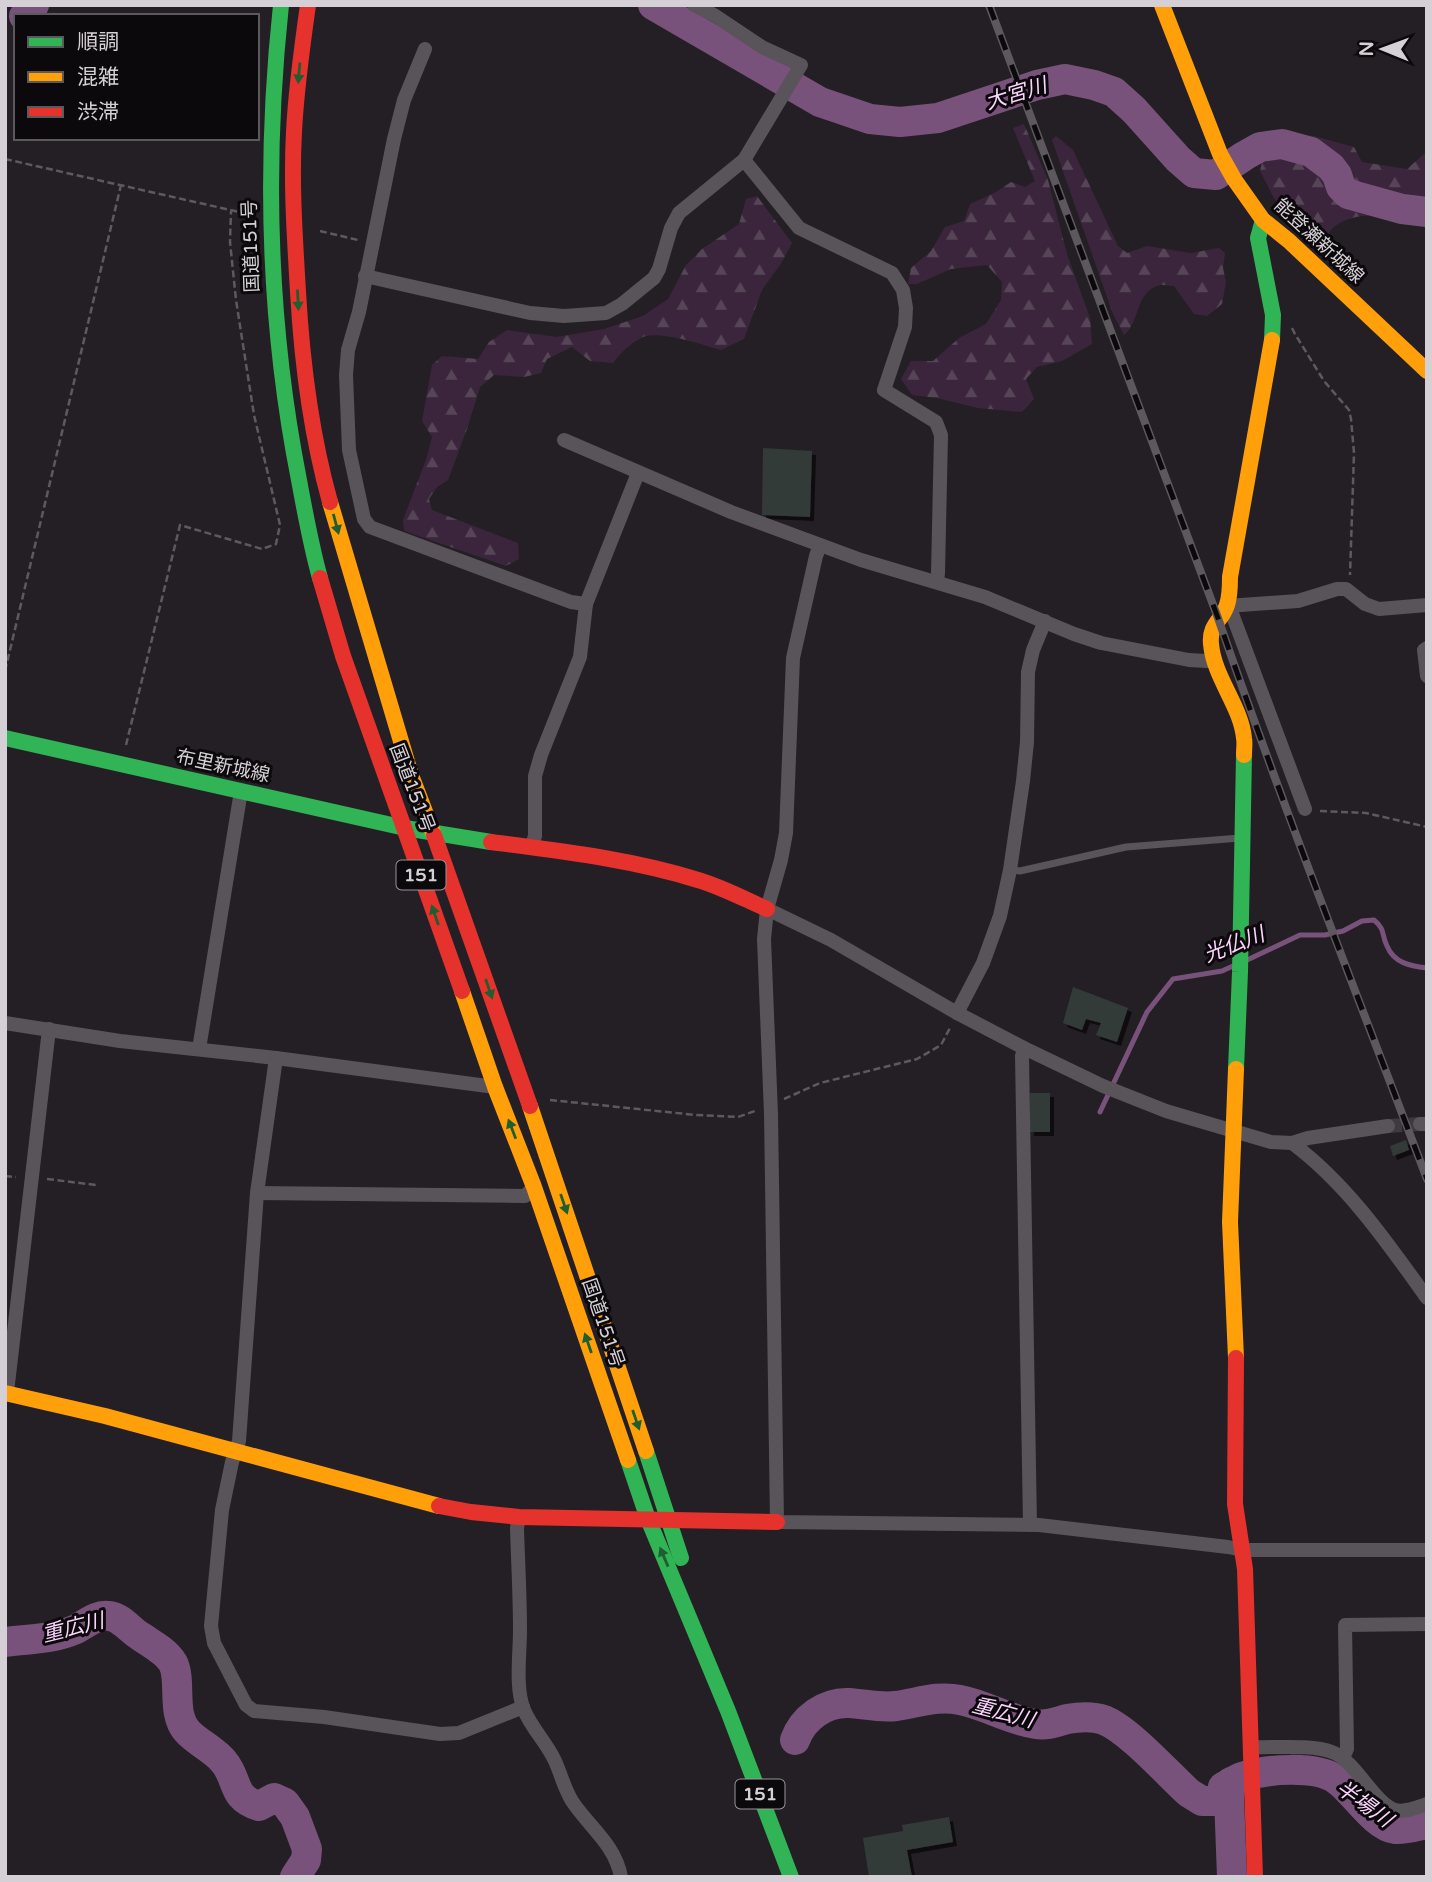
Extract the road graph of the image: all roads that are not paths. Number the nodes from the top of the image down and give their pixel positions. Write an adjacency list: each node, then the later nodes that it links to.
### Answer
1 (281, 5): 24 (main road, 国道151号 / 151)
2 (307, 5): 25 (main road, 国道151号 / 151, one-way to 25)
3 (694, 5): 6 (street)
4 (1162, 5): 7 (main road, 能登瀬新城線)
5 (425, 49): 8 (street)
6 (744, 160): 8 (street); 13 (street)
7 (1264, 220): 9 (main road, 能登瀬新城線); 16 (main road)
8 (365, 276): 14 (street)
9 (1427, 371)
10 (564, 440): 11 (street)
11 (638, 473): 12 (street); 14 (street)
12 (820, 545): 13 (street); 29 (street)
13 (937, 582): 17 (street)
14 (586, 604): 27 (street)
15 (1427, 605): 16 (street)
16 (1227, 606): 19 (main road); 23 (street)
17 (1045, 621): 19 (street); 28 (street)
18 (1427, 648): 20 (street)
19 (1213, 659): 26 (main road)
20 (1427, 676)
21 (5, 738): 22 (main road, 布里新城線)
22 (241, 791): 24 (main road, 布里新城線); 34 (street)
23 (1305, 809)
24 (405, 828): 25 (main road, 布里新城線); 36 (main road, 国道151号 / 151, one-way to 24)
25 (433, 833): 27 (main road, 布里新城線); 47 (main road, 国道151号 / 151, one-way to 47)
26 (1242, 838): 28 (lane); 38 (main road)
27 (531, 848): 29 (main road, 布里新城線)
28 (1010, 870): 30 (street)
29 (767, 909): 30 (street); 48 (street)
30 (957, 1013): 33 (street)
31 (5, 1023): 32 (street)
32 (49, 1029): 34 (street); 43 (street)
33 (1024, 1048): 38 (street); 49 (street)
34 (199, 1049): 35 (street)
35 (276, 1058): 36 (street); 41 (street)
36 (495, 1087): 40 (main road, 国道151号 / 151, one-way to 36)
37 (1388, 1126): 39 (street)
38 (1233, 1132): 39 (street); 50 (main road)
39 (1292, 1143): 42 (street)
40 (534, 1187): 41 (street); 46 (main road, 国道151号 / 151, one-way to 40)
41 (257, 1193): 44 (street)
42 (1427, 1298)
43 (5, 1390): 44 (main road)
44 (236, 1451): 45 (main road); 53 (street)
45 (519, 1517): 46 (main road); 53 (street)
46 (648, 1519): 47 (main road); 54 (main road, 国道151号 / 151, one-way to 46)
47 (669, 1519): 48 (main road); 54 (main road, 国道151号 / 151)
48 (777, 1522): 49 (street)
49 (1030, 1525): 50 (street)
50 (1244, 1550): 51 (street); 55 (main road)
51 (1427, 1550)
52 (1427, 1624): 56 (street)
53 (523, 1707): 58 (street)
54 (728, 1711): 59 (main road, 国道151号 / 151)
55 (1251, 1747): 56 (street); 60 (main road)
56 (1343, 1758): 57 (street)
57 (1427, 1804)
58 (621, 1877)
59 (791, 1877)
60 (1255, 1877)

